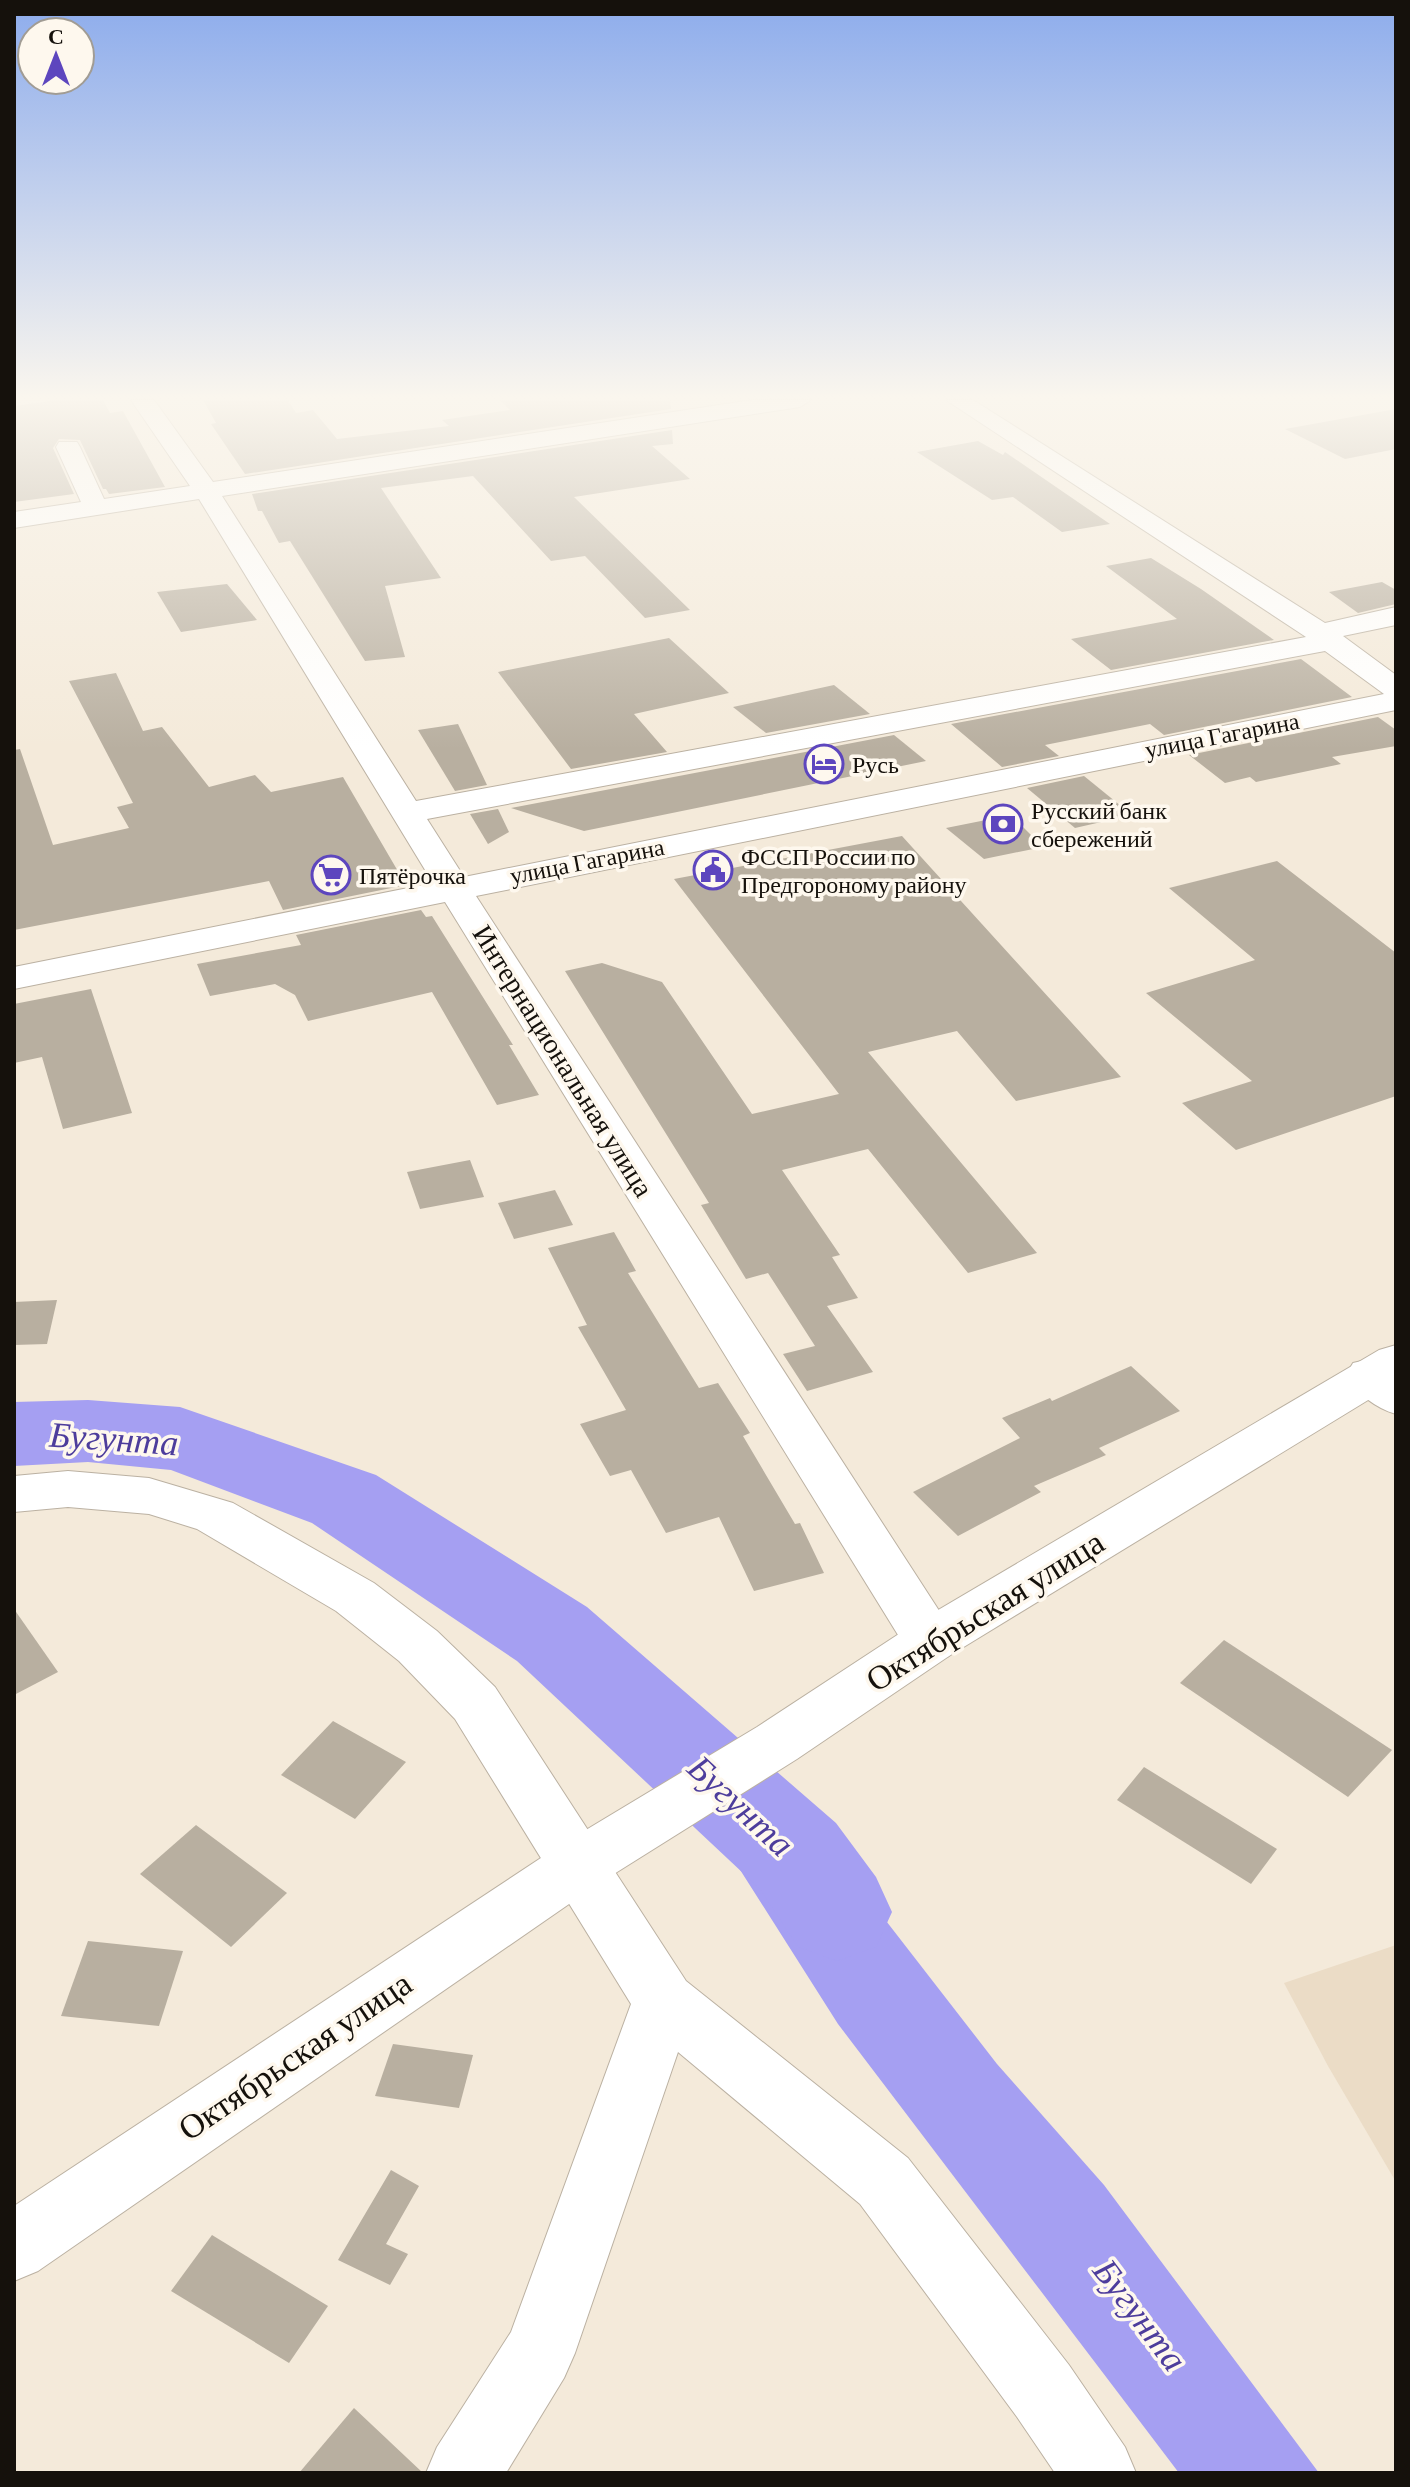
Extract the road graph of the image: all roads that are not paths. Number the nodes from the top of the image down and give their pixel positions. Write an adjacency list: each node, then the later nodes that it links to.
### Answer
1 (41, 516): 4 (street)
2 (222, 516): 9 (street, Интернациональная улица)
3 (1137, 516): 6 (street)
4 (14, 520)
5 (1396, 616): 6 (street)
6 (1325, 637): 7 (street); 9 (street)
7 (1396, 689)
8 (1396, 701): 10 (street, улица Гагарина)
9 (406, 813): 10 (street, Интернациональная улица)
10 (454, 888): 11 (street, улица Гагарина); 14 (street, Интернациональная улица)
11 (14, 978)
12 (1387, 1378): 14 (street, Октябрьская улица)
13 (14, 1494): 15 (street)
14 (930, 1641): 15 (street, Октябрьская улица)
15 (601, 1851): 16 (street); 17 (street, Октябрьская улица)
16 (664, 2001): 18 (street); 19 (street)
17 (14, 2247)
18 (463, 2473)
19 (1099, 2473)

